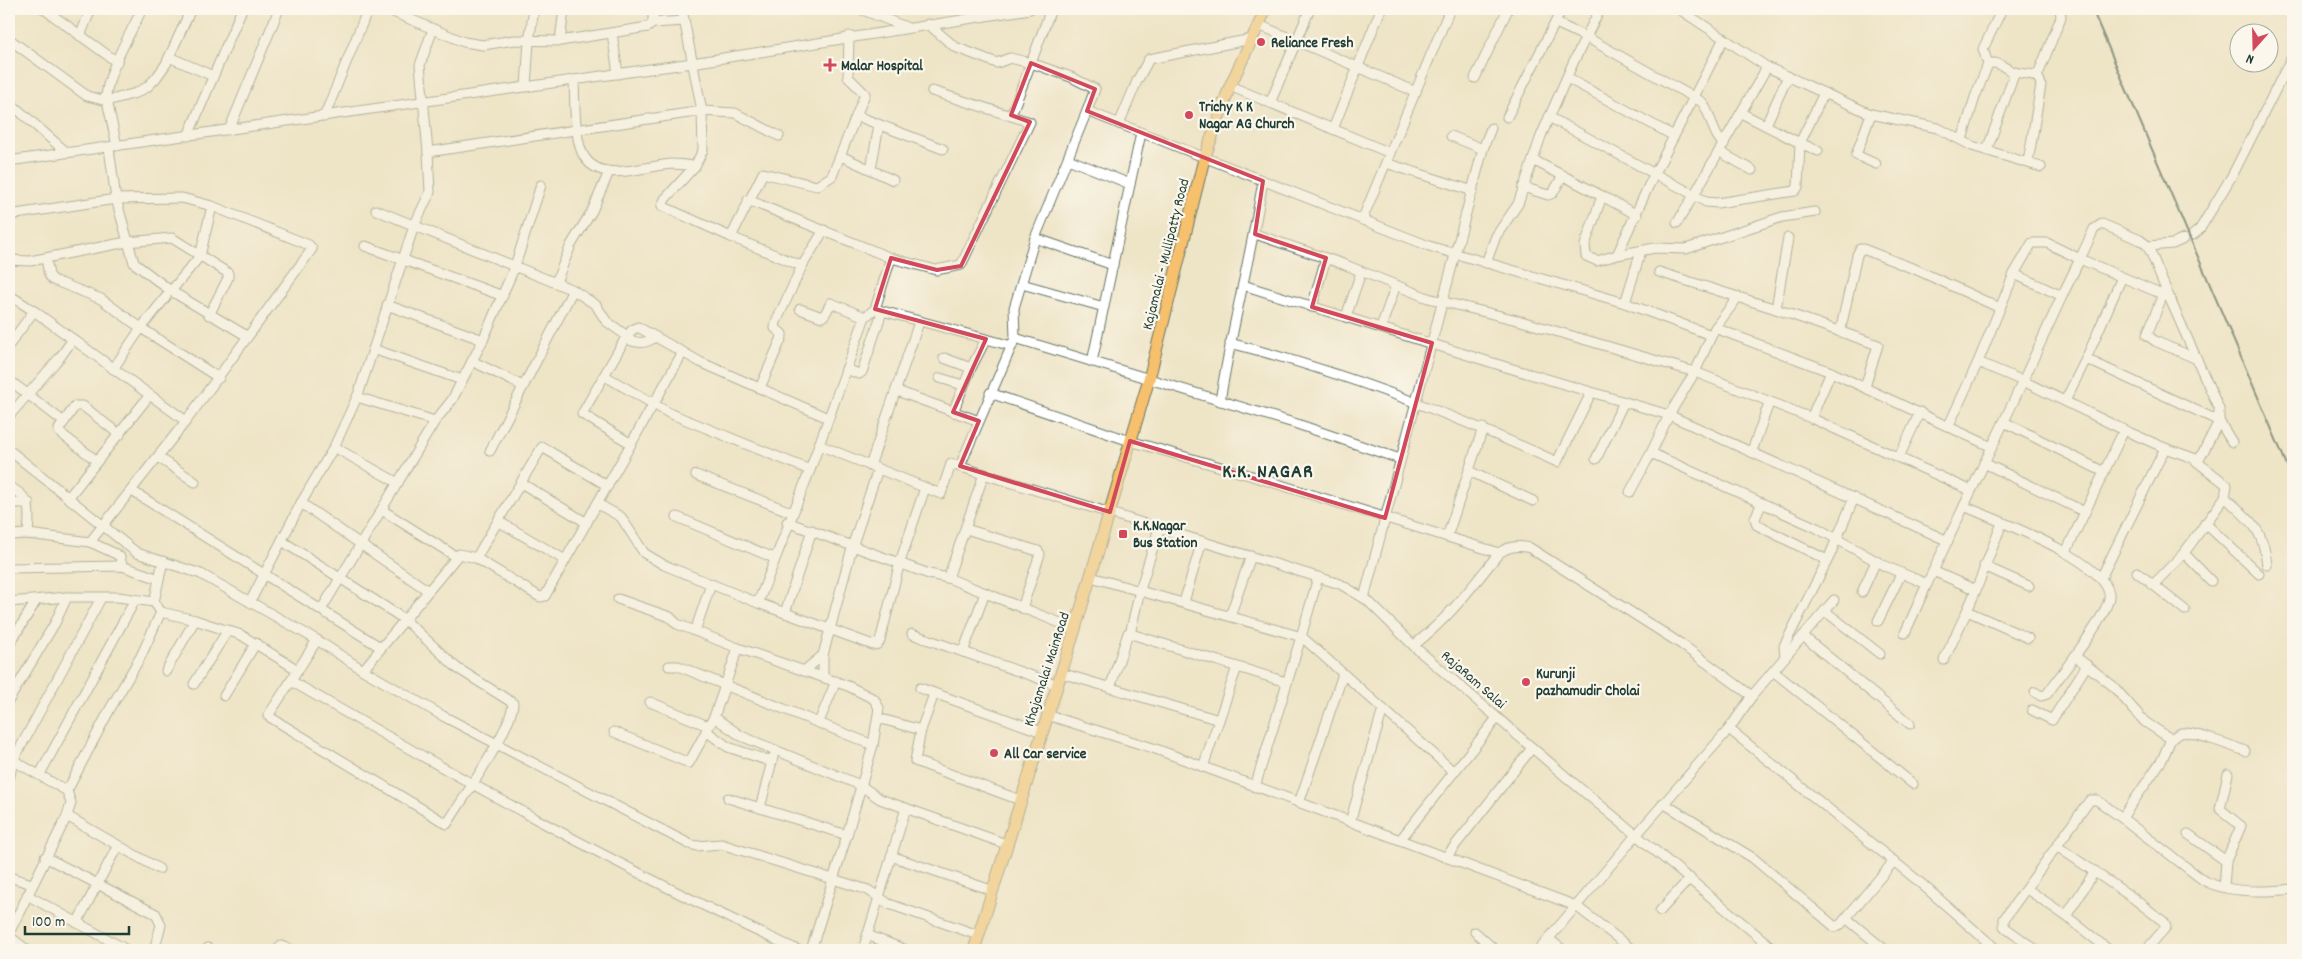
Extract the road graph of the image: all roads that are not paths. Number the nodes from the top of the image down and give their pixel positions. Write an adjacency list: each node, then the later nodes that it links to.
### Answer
1 (45, 9): 35 (street)
2 (91, 9): 35 (street)
3 (142, 9): 46 (street)
4 (191, 9): 45 (street)
5 (242, 9): 54 (street)
6 (279, 9): 84 (street)
7 (368, 9): 75 (street)
8 (386, 9): 33 (street)
9 (534, 9): 41 (street)
10 (564, 9): 42 (street)
11 (653, 9): 28 (street)
12 (682, 9): 27 (street)
13 (860, 9): 26 (street)
14 (1030, 9): 30 (street)
15 (1051, 9): 48 (street)
16 (1266, 9): 31 (main road, Kajamalai - Mullipatty Road)
17 (1310, 9): 43 (street)
18 (1381, 9): 50 (street)
19 (1450, 9): 63 (street)
20 (1508, 9): 57 (street)
21 (1562, 9): 29 (street)
22 (1600, 9): 37 (street)
23 (1679, 9): 38 (street)
24 (2002, 9): 49 (street)
25 (2060, 9): 56 (street)
26 (870, 10): 32 (street)
27 (684, 20): 28 (street); 47 (street)
28 (653, 23): 34 (street)
29 (1556, 23): 37 (street); 77 (street)
30 (928, 24): 32 (street); 48 (street)
31 (1259, 25): 40 (main road, Kajamalai - Mullipatty Road); 43 (street)
32 (906, 28): 36 (street)
33 (433, 29): 41 (street); 68 (street)
34 (612, 33): 42 (street); 53 (street)
35 (80, 36): 46 (street)
36 (849, 36): 47 (street); 76 (street)
37 (1586, 37): 58 (street); 65 (street)
38 (1724, 38): 51 (street); 65 (street)
39 (9, 39): 66 (street)
40 (1252, 39): 60 (main road, Kajamalai - Mullipatty Road); 79 (street)
41 (529, 41): 42 (street); 61 (street)
42 (560, 41)
43 (1297, 41): 50 (street); 69 (street)
44 (2293, 55): 137 (street)
45 (170, 57): 54 (street); 66 (street)
46 (117, 62): 66 (street)
47 (692, 63): 53 (street); 70 (street)
48 (1031, 63): 71 (street); 72 (street)
49 (1988, 64): 52 (street); 91 (street)
50 (1358, 67): 63 (street); 83 (street)
51 (1767, 67): 55 (street); 73 (street)
52 (2014, 72): 56 (street); 97 (street)
53 (618, 74): 59 (street)
54 (213, 76): 87 (street)
55 (1788, 76): 64 (street); 81 (street)
56 (2038, 77): 108 (street)
57 (1475, 78)
58 (1567, 78): 78 (street); 90 (street)
59 (574, 80): 61 (street); 85 (street)
60 (1230, 86): 69 (street); 104 (main road, Kajamalai - Mullipatty Road)
61 (526, 87): 68 (street)
62 (932, 91): 72 (street)
63 (1416, 92): 101 (street)
64 (1824, 93): 74 (street); 92 (street)
65 (1695, 97): 90 (street); 94 (street)
66 (107, 101): 93 (street)
67 (9, 102): 99 (street)
68 (424, 102): 75 (street); 100 (street)
69 (1270, 103): 83 (street)
70 (702, 111): 85 (street); 88 (street); 110 (street)
71 (1087, 111): 79 (street); 103 (street)
72 (1011, 114): 150 (street)
73 (1741, 114): 81 (street); 94 (street)
74 (1871, 114): 91 (street); 109 (street)
75 (324, 116): 84 (street)
76 (858, 116): 80 (street); 102 (street)
77 (1507, 117)
78 (1549, 117): 105 (street); 115 (street)
79 (1119, 124): 86 (street)
80 (879, 125): 95 (street); 112 (street)
81 (1766, 125): 92 (street)
82 (1492, 128): 96 (street)
83 (1333, 129): 101 (street)
84 (229, 130): 87 (street)
85 (578, 131): 100 (street); 114 (street)
86 (1141, 133): 104 (street); 119 (street)
87 (188, 136): 93 (street)
88 (779, 136)
89 (1451, 136): 96 (street)
90 (1674, 136): 115 (street)
91 (1962, 140): 97 (street)
92 (1800, 143): 98 (street); 123 (street)
93 (113, 147): 99 (street); 125 (street)
94 (1722, 148): 113 (street); 123 (street)
95 (943, 149)
96 (1483, 149): 122 (street)
97 (1987, 150): 108 (street)
98 (1818, 151)
99 (66, 152): 106 (street)
100 (428, 152): 134 (street)
101 (1390, 153): 107 (street)
102 (840, 156): 112 (street); 126 (street)
103 (1068, 159): 119 (street); 139 (street)
104 (1204, 159): 118 (street); 218 (main road, Kajamalai - Mullipatty Road)
105 (1533, 160): 116 (street); 121 (street)
106 (9, 161)
107 (1386, 162): 122 (street); 132 (street)
108 (2028, 162): 111 (street)
109 (1876, 164)
110 (695, 166): 114 (street); 138 (street)
111 (2041, 167)
112 (871, 170): 117 (street)
113 (1752, 170)
114 (609, 172): 163 (street)
115 (1655, 174): 123 (street); 131 (street)
116 (1563, 175): 121 (street); 124 (street)
117 (893, 180)
118 (1263, 181): 132 (street); 136 (street)
119 (1130, 184): 156 (street)
120 (541, 185): 157 (street)
121 (1523, 188): 155 (street)
122 (1474, 191): 146 (street)
123 (1694, 195): 133 (street)
124 (1602, 196): 131 (street); 147 (street)
125 (116, 199): 127 (street); 130 (street); 142 (street)
126 (748, 200): 135 (street); 138 (street)
127 (212, 206): 148 (street); 192 (street)
128 (376, 210): 134 (street)
129 (1815, 212): 145 (street)
130 (9, 215)
131 (1637, 215): 147 (street)
132 (1362, 220): 146 (street)
133 (1677, 223)
134 (414, 226): 154 (street); 157 (street)
135 (824, 230): 150 (street); 158 (street)
136 (1255, 234): 151 (street); 165 (street)
137 (2193, 235)
138 (730, 237): 158 (street)
139 (1035, 238): 156 (street); 164 (street)
140 (1788, 238): 181 (street)
141 (2184, 239): 144 (street)
142 (127, 242): 148 (street); 149 (street); 168 (street)
143 (365, 246): 154 (street)
144 (2148, 246): 152 (street); 172 (street)
145 (1642, 251): 147 (street); 175 (street)
146 (1456, 254): 155 (street); 174 (street)
147 (1617, 255)
148 (200, 256): 168 (street); 184 (street)
149 (46, 258): 153 (street); 189 (street)
150 (891, 258): 182 (street)
151 (1326, 258): 159 (street); 178 (street)
152 (2080, 259): 161 (street); 162 (street); 171 (street)
153 (9, 260)
154 (403, 260): 170 (street); 176 (street)
155 (1486, 263): 175 (street)
156 (1113, 264): 177 (street)
157 (515, 266): 163 (street); 170 (street)
158 (802, 266): 225 (street)
159 (1361, 272): 166 (street); 185 (street)
160 (1659, 272): 173 (street)
161 (2014, 274): 171 (street); 179 (street)
162 (2122, 277): 172 (street); 205 (street)
163 (556, 282): 167 (street)
164 (1022, 284): 177 (street); 198 (street)
165 (1242, 285): 178 (street); 199 (street)
166 (1396, 286): 174 (street); 188 (street)
167 (573, 290): 194 (street); 223 (street)
168 (168, 294): 184 (street); 189 (street)
169 (9, 295): 183 (street)
170 (503, 296): 197 (street)
171 (2062, 296): 221 (street)
172 (2166, 296): 206 (street); 206 (street)
173 (1738, 297): 181 (street); 190 (street)
174 (1443, 302): 200 (street); 213 (street)
175 (1625, 302): 190 (street)
176 (387, 305): 197 (street); 202 (street)
177 (1104, 307): 208 (street)
178 (1312, 307): 185 (street)
179 (2000, 308): 191 (street); 209 (street)
180 (800, 309): 186 (street)
181 (1776, 309): 191 (street)
182 (879, 310): 186 (street); 187 (street); 212 (street)
183 (34, 311): 195 (street); 201 (street)
184 (210, 315): 192 (street)
185 (1346, 316): 188 (street)
186 (865, 317): 212 (street)
187 (919, 322): 196 (street); 226 (street)
188 (1381, 327): 200 (street)
189 (141, 328): 211 (street); 216 (street)
190 (1713, 332): 213 (street); 214 (street)
191 (1840, 332): 224 (street)
192 (246, 336): 216 (street)
193 (655, 337): 194 (street); 194 (street); 203 (street)
194 (626, 338): 215 (street)
195 (73, 339): 211 (street); 227 (street)
196 (986, 339): 198 (street); 210 (street)
197 (483, 340): 207 (street)
198 (1013, 342): 208 (street); 228 (street)
199 (1230, 342): 232 (street); 233 (street)
200 (1432, 343): 229 (street); 233 (street)
201 (9, 345)
202 (373, 349): 220 (street); 231 (street)
203 (683, 352): 225 (street); 237 (street)
204 (944, 358): 210 (street)
205 (2086, 359): 234 (street); 247 (street)
206 (2197, 359): 247 (street)
207 (472, 361): 220 (street); 223 (street)
208 (1092, 362): 218 (street)
209 (1978, 362): 221 (street); 250 (street)
210 (971, 368): 222 (street)
211 (113, 369): 230 (street)
212 (846, 369): 242 (street)
213 (1695, 372): 236 (street); 240 (street)
214 (1832, 372): 224 (street); 243 (street)
215 (605, 376): 237 (street); 256 (street)
216 (219, 378): 244 (street)
217 (940, 378): 222 (street)
218 (1149, 379): 232 (street); 254 (main road, Kajamalai - Mullipatty Road)
219 (9, 380): 227 (street)
220 (462, 380): 245 (street)
221 (2023, 381): 234 (street); 249 (street)
222 (963, 385): 238 (street)
223 (523, 386): 262 (street)
224 (1865, 387): 239 (street)
225 (760, 388): 242 (street)
226 (897, 392): 238 (street); 275 (street)
227 (27, 393): 241 (street); 248 (street)
228 (990, 393): 246 (street); 254 (street)
229 (1591, 393): 235 (street); 251 (street)
230 (149, 396): 244 (street); 253 (street)
231 (357, 397): 245 (street); 258 (street)
232 (1220, 401): 268 (street)
233 (1416, 401): 251 (street); 268 (street)
234 (2065, 401): 252 (street)
235 (1624, 402): 240 (street); 269 (street)
236 (1770, 403): 243 (street); 263 (street)
237 (654, 404): 256 (street); 276 (street)
238 (954, 412): 246 (street)
239 (1920, 412): 250 (street); 267 (street)
240 (1669, 415): 263 (street); 264 (street)
241 (9, 416)
242 (828, 418): 257 (street)
243 (1811, 418): 267 (street)
244 (186, 421): 266 (street)
245 (435, 421): 282 (street)
246 (979, 421): 265 (street)
247 (2219, 421): 255 (street); 271 (street)
248 (64, 422): 253 (street); 270 (street)
249 (2004, 422): 259 (street); 278 (street)
250 (1949, 425): 259 (street)
251 (1483, 428): 277 (street)
252 (2124, 430): 260 (street); 278 (street)
253 (120, 435): 270 (street)
254 (1130, 441): 302 (main road, Kajamalai - Mullipatty Road); 305 (street)
255 (2232, 442)
256 (630, 443): 284 (street)
257 (819, 445): 275 (street); 276 (street)
258 (334, 447): 282 (street); 296 (street)
259 (1992, 447): 272 (street)
260 (2165, 448): 271 (street); 350 (street)
261 (9, 450): 291 (street)
262 (490, 451)
263 (1752, 451): 292 (street)
264 (1652, 453): 289 (street); 297 (street)
265 (965, 456): 273 (street); 274 (street)
266 (158, 457): 281 (street); 288 (street)
267 (1899, 457): 287 (street)
268 (1400, 459): 305 (street)
269 (1596, 459)
270 (97, 461): 291 (street)
271 (2196, 461): 290 (street)
272 (1984, 463): 287 (street); 303 (street)
273 (950, 464): 274 (street, RajaRam Salai); 286 (street)
274 (960, 466): 279 (street, RajaRam Salai)
275 (874, 467): 286 (street); 323 (street)
276 (810, 470): 301 (street)
277 (1469, 471): 293 (street); 317 (street)
278 (2104, 472): 303 (street)
279 (984, 474): 302 (street, RajaRam Salai); 312 (street)
280 (696, 475): 301 (street)
281 (195, 482)
282 (398, 483): 300 (street)
283 (520, 483): 284 (street); 306 (street); 308 (street)
284 (608, 486): 298 (street)
285 (9, 487): 295 (street)
286 (925, 488): 335 (street)
287 (1970, 490): 299 (street)
288 (132, 491): 311 (street); 345 (street)
289 (1630, 492)
290 (2225, 497): 310 (street); 337 (street)
291 (68, 498): 311 (street)
292 (1854, 498): 320 (street); 321 (street)
293 (1533, 501)
294 (9, 503): 295 (street)
295 (28, 503): 315 (street)
296 (301, 503): 318 (street); 324 (street)
297 (1762, 503): 320 (street); 333 (street)
298 (598, 504): 308 (street); 353 (street)
299 (1964, 506): 309 (street); 321 (street)
300 (382, 510): 324 (street); 328 (street)
301 (791, 512): 307 (street)
302 (1110, 512): 313 (street, RajaRam Salai); 346 (main road, Khajamalai MainRoad)
303 (2086, 512): 325 (street)
304 (678, 517): 331 (street)
305 (1385, 518): 317 (street); 364 (street)
306 (498, 521): 330 (street); 332 (street)
307 (788, 522): 314 (street); 331 (street)
308 (587, 523): 332 (street)
309 (2002, 523): 325 (street); 339 (street)
310 (2205, 523): 327 (street); 344 (street)
311 (103, 525): 322 (street); 334 (street)
312 (966, 528): 349 (street); 374 (street)
313 (1159, 528): 319 (street, RajaRam Salai); 358 (street)
314 (812, 530): 323 (street); 380 (street)
315 (28, 534): 316 (street); 322 (street)
316 (9, 535)
317 (1447, 537): 326 (street)
318 (282, 541): 345 (street); 348 (street)
319 (1202, 541): 329 (street, RajaRam Salai); 372 (street)
320 (1836, 541): 333 (street); 336 (street)
321 (1948, 541): 341 (street)
322 (90, 542): 338 (street)
323 (853, 544): 335 (street); 387 (street)
324 (360, 545): 348 (street); 357 (street)
325 (2066, 552): 350 (street)
326 (1499, 553): 398 (street); 428 (street)
327 (2184, 553): 352 (street); 355 (street)
328 (455, 556): 330 (street); 357 (street)
329 (1252, 556): 347 (street, RajaRam Salai); 381 (street)
330 (476, 558): 332 (street)
331 (774, 558): 373 (street)
332 (565, 560)
333 (1827, 560): 405 (street)
334 (162, 561): 351 (street); 371 (street)
335 (900, 562): 349 (street); 387 (street)
336 (1876, 562): 343 (street); 361 (street)
337 (2267, 565)
338 (122, 566): 340 (street); 351 (street)
339 (1984, 566): 356 (street); 359 (street)
340 (9, 568)
341 (1933, 571): 354 (street); 359 (street)
342 (2136, 572): 355 (street)
343 (1901, 574): 354 (street); 384 (street)
344 (2259, 574)
345 (264, 575): 371 (street); 375 (street)
346 (1091, 576): 358 (street); 385 (main road, Khajamalai MainRoad)
347 (1318, 577): 364 (street, RajaRam Salai); 393 (street)
348 (342, 578): 375 (street); 382 (street)
349 (948, 578): 360 (street)
350 (2101, 578): 404 (street)
351 (159, 579): 370 (street)
352 (2211, 581)
353 (711, 584): 373 (street); 388 (street)
354 (1927, 584): 389 (street)
355 (2153, 585): 376 (street)
356 (2029, 586)
357 (427, 590): 382 (street)
358 (1140, 590): 372 (street); 391 (street)
359 (1976, 590): 378 (street)
360 (985, 592): 374 (street); 401 (street)
361 (1862, 592)
362 (67, 597): 363 (street); 368 (street); 429 (street)
363 (101, 598): 365 (street); 451 (street)
364 (1364, 598): 398 (street, RajaRam Salai)
365 (135, 600): 370 (street); 455 (street)
366 (618, 600): 388 (street)
367 (1834, 600): 377 (street)
368 (36, 601): 369 (street); 397 (street)
369 (9, 602)
370 (154, 602): 379 (street)
371 (250, 602): 395 (street)
372 (1184, 602): 381 (street)
373 (758, 603): 380 (street)
374 (1021, 605): 385 (street)
375 (322, 610): 399 (street)
376 (2185, 610)
377 (1825, 611): 392 (street); 402 (street)
378 (1967, 611): 394 (street); 406 (street)
379 (161, 612): 383 (street); 462 (street)
380 (785, 613): 387 (street)
381 (1230, 616): 393 (street)
382 (404, 619): 399 (street); 446 (street)
383 (195, 620): 386 (street); 412 (street)
384 (1878, 621)
385 (1075, 629): 417 (main road, Khajamalai MainRoad)
386 (228, 630): 396 (street); 421 (street)
387 (830, 630): 403 (street)
388 (695, 631): 400 (street)
389 (1905, 633)
390 (912, 634): 401 (street)
391 (1130, 634): 409 (street); 424 (street)
392 (1803, 636): 405 (street); 439 (street)
393 (1302, 637): 415 (street); 420 (street)
394 (2028, 638)
395 (317, 640): 410 (street); 411 (street)
396 (256, 644): 410 (street); 427 (street)
397 (9, 645)
398 (1414, 645): 436 (street, RajaRam Salai)
399 (380, 647): 411 (street)
400 (738, 648): 413 (street); 422 (street)
401 (963, 652): 417 (street)
402 (1880, 654)
403 (823, 656): 413 (street); 416 (street)
404 (2075, 656): 407 (street); 425 (street)
405 (1785, 657): 414 (street)
406 (1944, 660)
407 (2086, 665): 432 (street); 445 (street)
408 (669, 666): 422 (street)
409 (1237, 667): 420 (street); 437 (street)
410 (298, 670): 418 (street)
411 (362, 670): 446 (street)
412 (166, 671)
413 (804, 671): 416 (street)
414 (1773, 671): 428 (street); 459 (street)
415 (1343, 674): 431 (street); 465 (street)
416 (823, 677): 419 (street)
417 (1059, 679): 424 (street); 433 (main road, Khajamalai MainRoad)
418 (291, 681): 460 (street); 460 (street)
419 (836, 681): 435 (street); 438 (street)
420 (1286, 682): 461 (street)
421 (194, 684)
422 (724, 686): 434 (street); 438 (street)
423 (920, 688): 426 (street)
424 (1110, 688): 437 (street)
425 (2035, 692)
426 (934, 694): 442 (street); 444 (street)
427 (224, 696)
428 (1752, 696): 440 (street)
429 (9, 700)
430 (650, 702): 441 (street)
431 (1382, 709): 454 (street); 471 (street)
432 (2032, 710)
433 (1047, 715): 444 (main road, Khajamalai MainRoad); 453 (street)
434 (714, 716): 441 (street); 449 (street)
435 (878, 718): 442 (street); 447 (street)
436 (1497, 718): 448 (street, RajaRam Salai); 454 (street)
437 (1219, 720): 453 (street)
438 (819, 722): 447 (street)
439 (1910, 724)
440 (1729, 728): 466 (street); 482 (street)
441 (707, 729): 443 (street); 452 (street)
442 (921, 730): 464 (street)
443 (614, 732)
444 (1042, 732): 464 (main road, Khajamalai MainRoad)
445 (2171, 739): 450 (street); 470 (street)
446 (496, 744): 460 (street); 488 (street)
447 (873, 745): 458 (street)
448 (1532, 748): 472 (street, RajaRam Salai); 481 (street)
449 (775, 751): 452 (street); 458 (street)
450 (2245, 752)
451 (11, 760): 455 (street); 457 (street)
452 (772, 762): 467 (street)
453 (1203, 767): 461 (street)
454 (1454, 772): 475 (street)
455 (40, 774): 462 (street)
456 (2228, 774): 483 (street)
457 (9, 780)
458 (860, 784): 468 (street); 474 (street)
459 (1913, 784)
460 (472, 785): 512 (street)
461 (1255, 787): 465 (street)
462 (67, 791): 469 (street)
463 (728, 798): 467 (street)
464 (1020, 800): 476 (main road, Khajamalai MainRoad)
465 (1299, 803): 471 (street)
466 (1663, 803): 472 (street); 500 (street)
467 (760, 808): 474 (street)
468 (906, 808): 476 (street); 479 (street)
469 (67, 816): 477 (street); 480 (street)
470 (2122, 818): 478 (street); 491 (street)
471 (1350, 822): 475 (street)
472 (1637, 834): 487 (street, RajaRam Salai); 497 (street)
473 (2188, 834): 483 (street)
474 (847, 835): 488 (street)
475 (1400, 840): 481 (street)
476 (1006, 844): 494 (main road, Khajamalai MainRoad)
477 (118, 845): 484 (street); 490 (street)
478 (2058, 847): 485 (street); 492 (street)
479 (891, 856): 494 (street); 496 (street)
480 (45, 857): 489 (street); 490 (street)
481 (1446, 857): 497 (street)
482 (1894, 861): 500 (street); 523 (street)
483 (2226, 861): 491 (street)
484 (159, 869)
485 (2095, 872): 499 (street); 526 (street)
486 (9, 877): 489 (street)
487 (1690, 878): 498 (street); 521 (street, RajaRam Salai)
488 (833, 879): 496 (street); 513 (street)
489 (32, 884): 495 (street)
490 (96, 884): 501 (street); 509 (street)
491 (2224, 887): 493 (street)
492 (2027, 889): 499 (street); 524 (street)
493 (2293, 889)
494 (991, 890): 505 (main road, Khajamalai MainRoad)
495 (27, 895): 501 (street); 503 (street)
496 (878, 896): 504 (street); 505 (street)
497 (1576, 906): 506 (street); 520 (street)
498 (1660, 911)
499 (2066, 916): 525 (street)
500 (1846, 918): 522 (street)
501 (76, 923): 508 (street)
502 (1475, 932): 517 (street)
503 (9, 934): 507 (street)
504 (867, 935): 514 (street); 515 (street)
505 (978, 935): 516 (main road, Khajamalai MainRoad)
506 (1549, 939): 518 (street); 519 (street)
507 (27, 950)
508 (127, 950)
509 (154, 950)
510 (277, 950): 511 (street)
511 (292, 950)
512 (798, 950)
513 (812, 950)
514 (863, 950)
515 (906, 950)
516 (974, 950)
517 (1495, 950)
518 (1540, 950)
519 (1563, 950)
520 (1633, 950)
521 (1775, 950)
522 (1885, 950)
523 (1997, 950)
524 (2036, 950)
525 (2109, 950)
526 (2146, 950)

